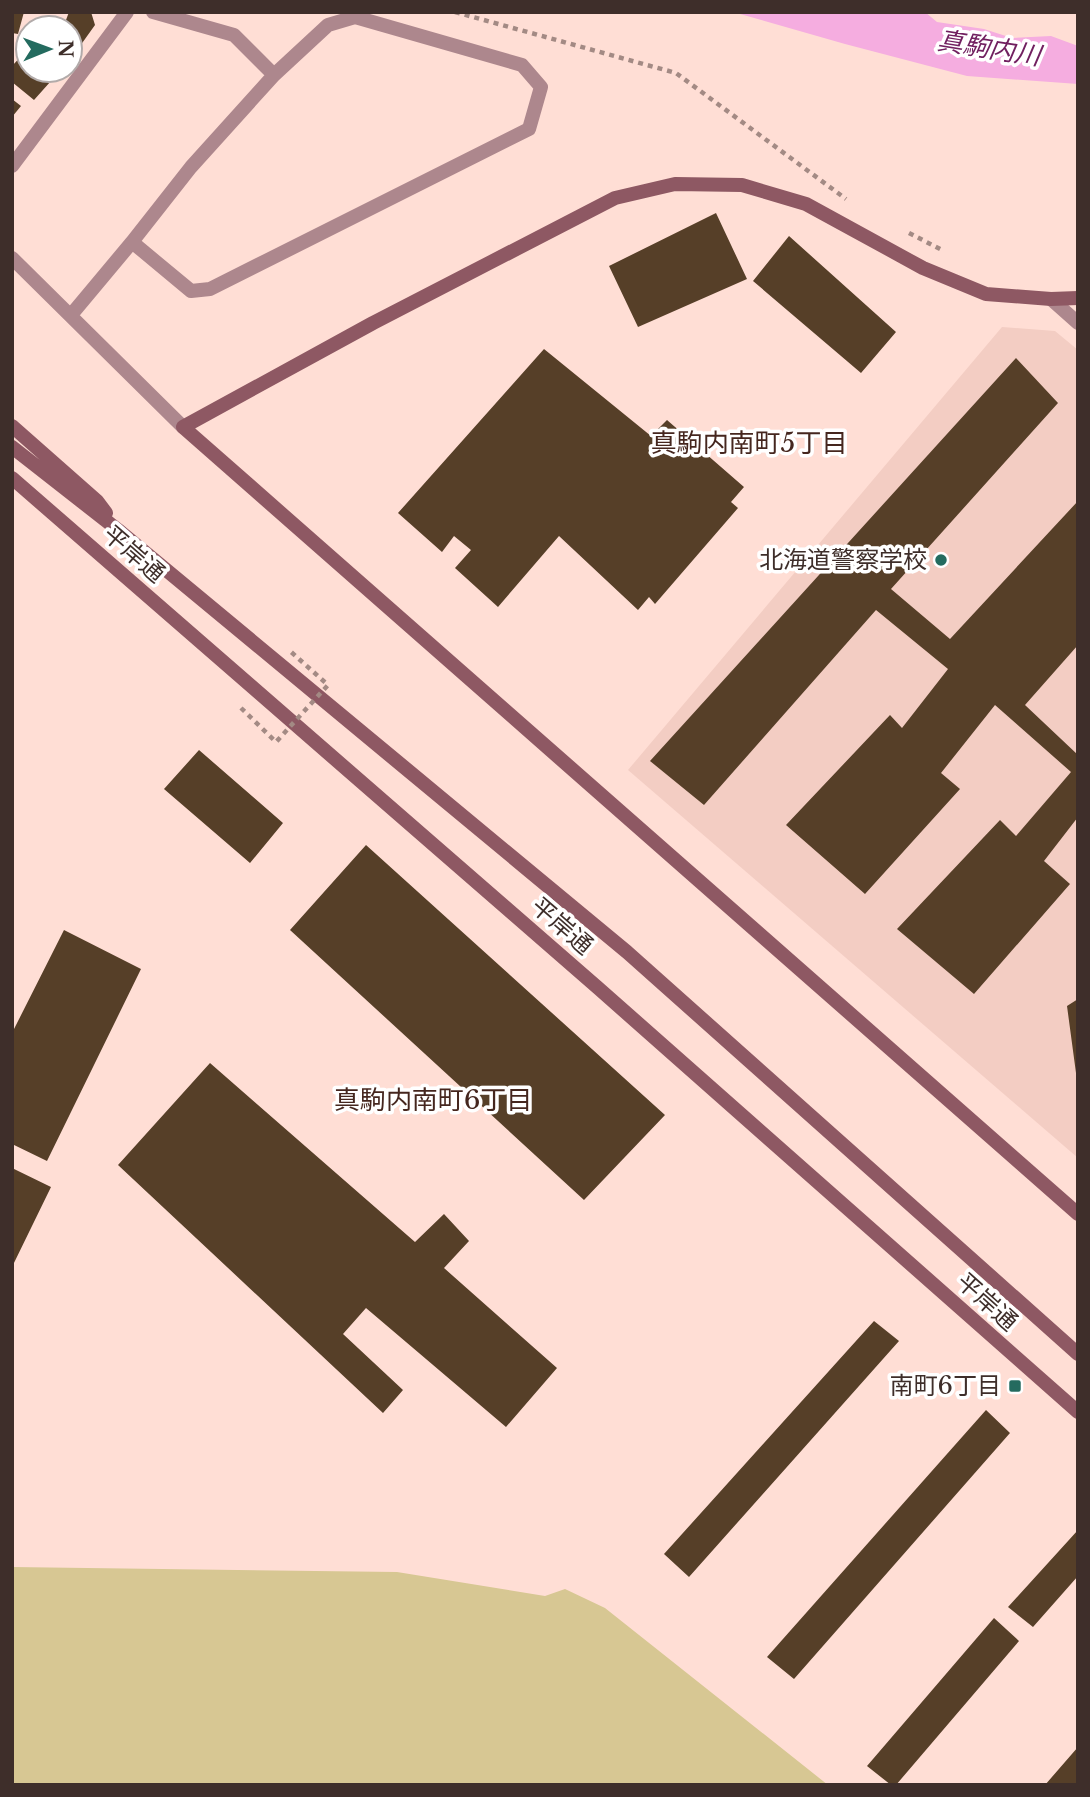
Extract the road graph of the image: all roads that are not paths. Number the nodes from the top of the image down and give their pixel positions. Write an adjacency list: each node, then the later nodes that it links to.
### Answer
1 (127, 12): 4 (street)
2 (153, 12): 3 (street)
3 (274, 75): 5 (street); 5 (street)
4 (12, 166)
5 (132, 242): 9 (street)
6 (12, 258): 9 (street)
7 (1078, 298): 8 (street)
8 (1051, 299): 10 (street); 12 (street)
9 (71, 315): 12 (street)
10 (1078, 323)
11 (12, 426): 15 (street, 平岸通)
12 (183, 427): 16 (street)
13 (12, 447): 15 (street, 平岸通)
14 (12, 478): 18 (street, 平岸通)
15 (118, 530): 17 (street, 平岸通)
16 (1078, 1214)
17 (1078, 1353)
18 (1078, 1412)

